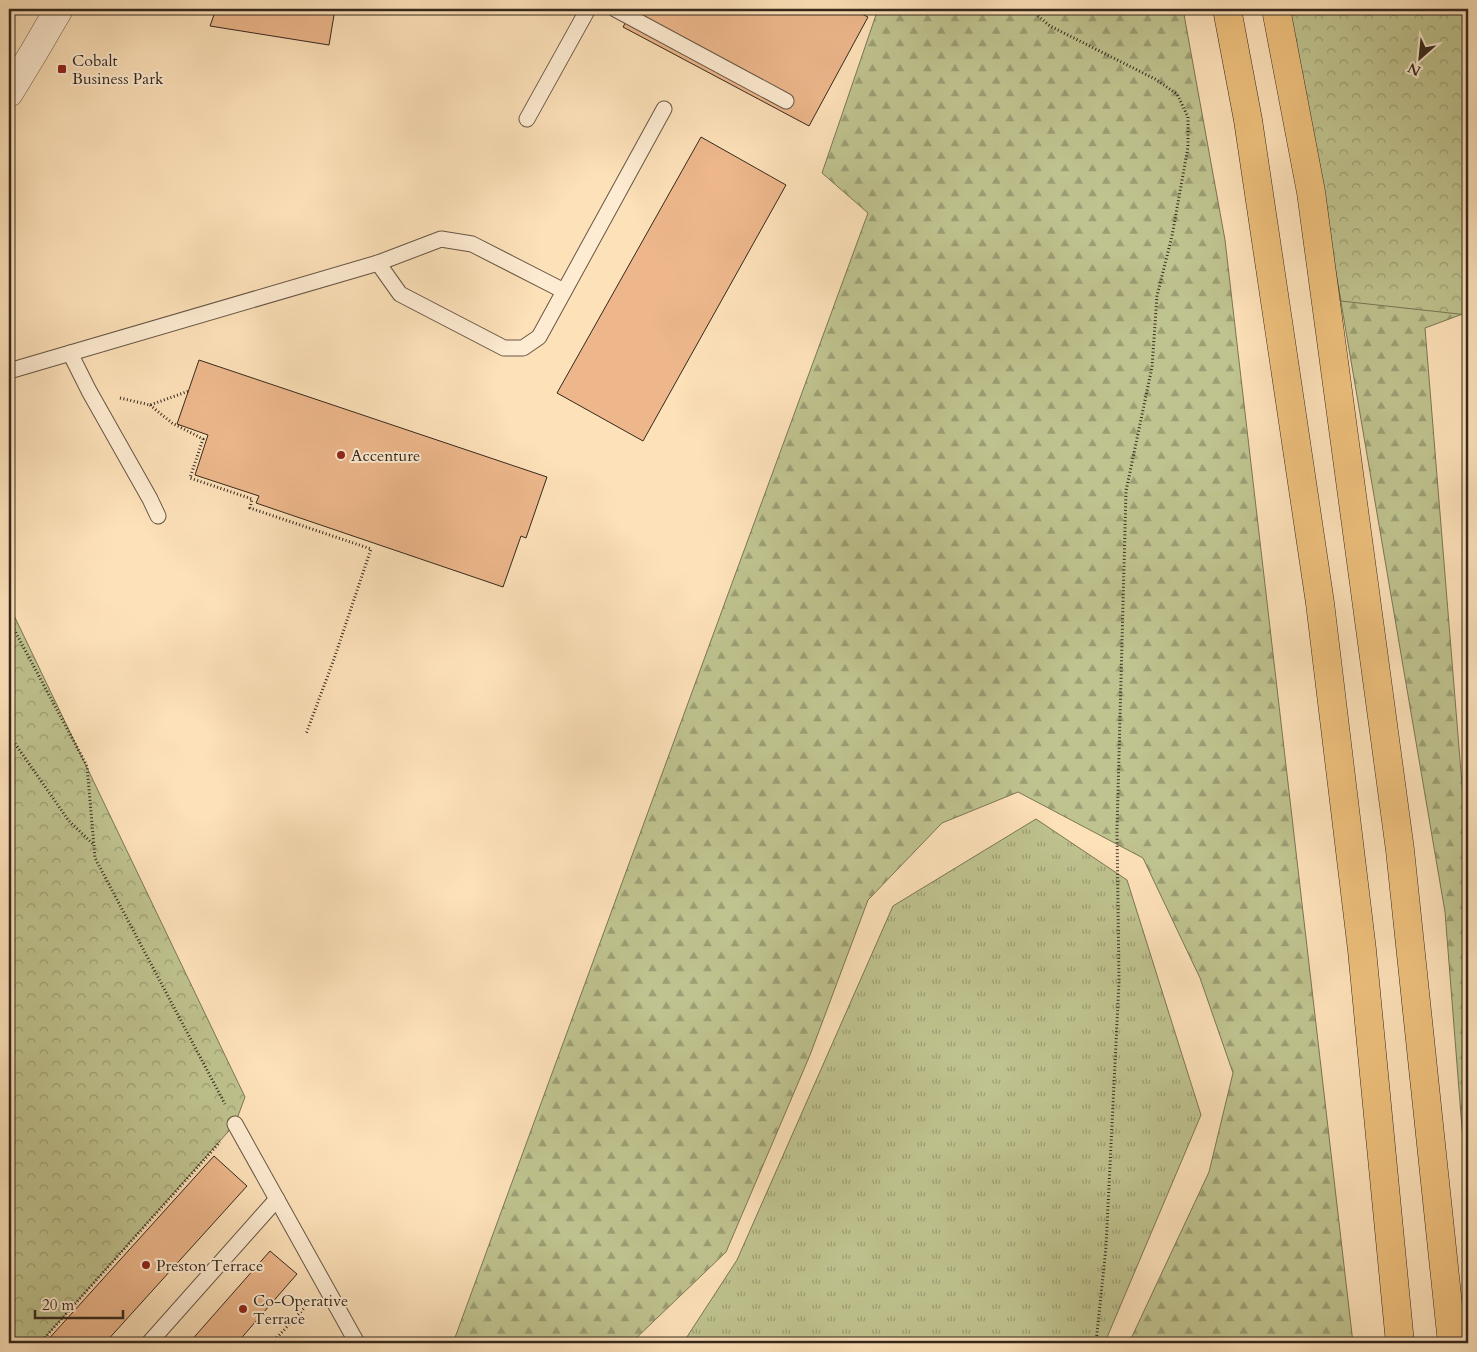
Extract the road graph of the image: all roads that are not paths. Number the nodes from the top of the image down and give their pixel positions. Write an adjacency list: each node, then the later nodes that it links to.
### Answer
1 (59, 9): 6 (street)
2 (588, 9): 9 (lane)
3 (615, 9): 7 (lane)
4 (1226, 9): 19 (highway)
5 (1276, 9): 20 (highway)
6 (9, 93)
7 (786, 100)
8 (664, 109): 11 (lane)
9 (527, 119)
10 (378, 263): 11 (lane); 11 (lane); 12 (lane)
11 (564, 291)
12 (70, 353): 13 (lane); 14 (lane)
13 (9, 371)
14 (158, 516)
15 (236, 1124): 16 (lane)
16 (277, 1199): 17 (lane); 18 (lane)
17 (149, 1343)
18 (357, 1343)
19 (1400, 1343)
20 (1452, 1343)

